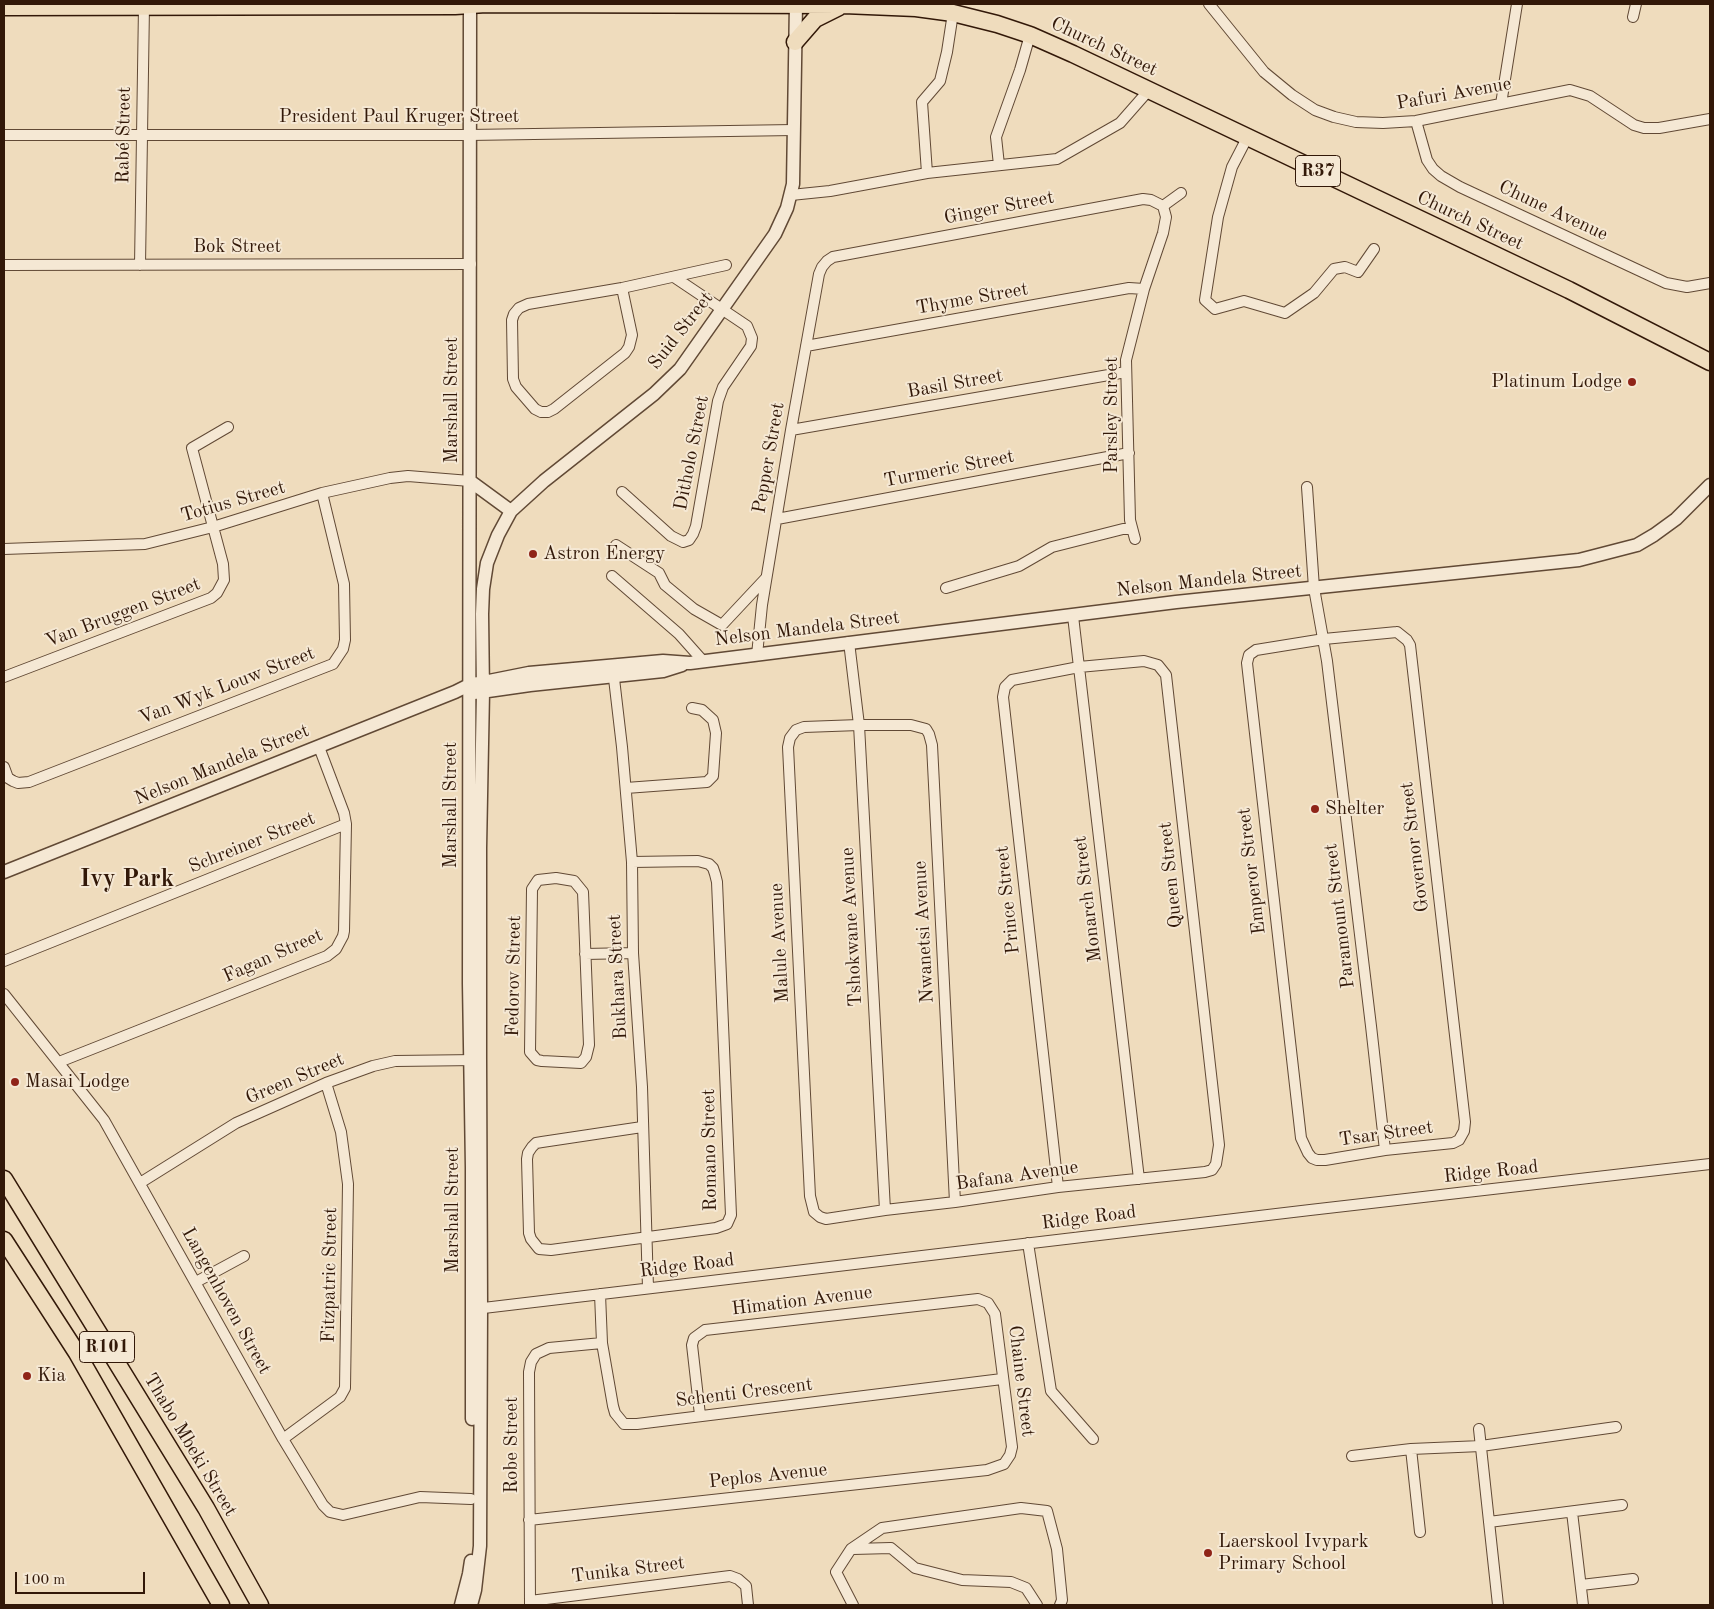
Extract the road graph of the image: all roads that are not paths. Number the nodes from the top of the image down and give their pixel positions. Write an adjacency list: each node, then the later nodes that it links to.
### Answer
1 (470, 4): 2 (main road, Church Street / R37); 7 (main road, Church Street / R37); 19 (street, Marshall Street)
2 (796, 4): 6 (main road, Church Street / R37); 12 (street, Suid Street)
3 (1209, 4): 16 (street, Pafuri Avenue)
4 (1517, 4): 14 (street)
5 (1636, 4): 10 (street)
6 (844, 5): 9 (main road, Church Street / R37); 12 (main road)
7 (144, 6): 8 (main road, Church Street / R37); 20 (street, Rabé Street)
8 (4, 7)
9 (953, 13): 11 (main road, Church Street / R37); 23 (street)
10 (1633, 18)
11 (1030, 35): 13 (main road, Church Street / R37); 22 (street)
12 (795, 42): 17 (street, Suid Street)
13 (1149, 90): 21 (main road, Church Street / R37); 22 (street)
14 (1501, 104): 15 (street, Pafuri Avenue); 16 (street, Pafuri Avenue)
15 (1710, 119)
16 (1416, 121): 34 (street, Chune Avenue)
17 (794, 130): 19 (street, President Paul Kruger Street); 25 (street, Suid Street)
18 (4, 135): 20 (street, President Paul Kruger Street)
19 (470, 135): 20 (street, President Paul Kruger Street); 28 (street, Marshall Street)
20 (142, 136): 30 (street, Rabé Street)
21 (1247, 138): 27 (street); 39 (main road, Church Street / R37)
22 (999, 165): 23 (street)
23 (927, 173): 25 (street)
24 (1181, 193): 26 (street)
25 (791, 195): 37 (street, Suid Street)
26 (1162, 206): 32 (street, Ginger Street); 36 (street, Parsley Street)
27 (1374, 249)
28 (471, 264): 30 (street, Bok Street); 44 (street, Marshall Street)
29 (4, 265): 30 (street, Bok Street)
30 (140, 265)
31 (726, 265): 33 (street)
32 (822, 267): 38 (street, Pepper Street)
33 (674, 277): 35 (street); 37 (street)
34 (1710, 283)
35 (622, 288): 35 (street)
36 (1144, 289): 38 (street, Thyme Street); 40 (street, Parsley Street)
37 (722, 309): 47 (street, Ditholo Street); 49 (street, Suid Street)
38 (806, 346): 42 (street, Pepper Street)
39 (1710, 362)
40 (1126, 372): 42 (street, Basil Street); 43 (street, Parsley Street)
41 (228, 427): 51 (street, Van Bruggen Street)
42 (791, 430): 50 (street, Pepper Street)
43 (1129, 453): 50 (street, Turmeric Street); 56 (street, Parsley Street)
44 (470, 481): 48 (street, Totius Street); 49 (street); 67 (street, Marshall Street)
45 (1710, 485): 57 (street, Nelson Mandela Street)
46 (1307, 487): 57 (street, Paramount Street)
47 (622, 492)
48 (322, 493): 51 (street, Totius Street); 71 (street, Van Wyk Louw Street)
49 (511, 511): 66 (street, Suid Street)
50 (777, 519): 55 (street, Pepper Street)
51 (213, 527): 53 (street, Totius Street); 65 (street, Van Bruggen Street)
52 (616, 545): 55 (street)
53 (4, 548)
54 (612, 576): 62 (street)
55 (767, 578): 61 (street, Pepper Street)
56 (946, 588)
57 (1314, 588): 58 (street, Nelson Mandela Street); 59 (street, Paramount Street)
58 (1073, 616): 60 (street, Nelson Mandela Street); 63 (street, Monarch Street)
59 (1324, 639): 84 (street, Governor Street); 85 (street, Paramount Street); 86 (street, Emperor Street)
60 (849, 642): 61 (street, Nelson Mandela Street); 69 (street, Tshokwane Avenue)
61 (757, 655): 62 (street, Nelson Mandela Street)
62 (696, 662): 64 (street, Nelson Mandela Street)
63 (1079, 667): 87 (street, Queen Street); 89 (street, Monarch Street); 92 (street, Prince Street)
64 (613, 671): 66 (street, Nelson Mandela Street); 72 (street, Bukhara Street)
65 (4, 678)
66 (483, 687): 67 (street, Nelson Mandela Street); 80 (street, Marshall Street)
67 (469, 689): 70 (street, Nelson Mandela Street); 80 (street, Marshall Street)
68 (692, 708): 72 (street)
69 (859, 725): 93 (street, Nwanetsi Avenue); 94 (street, Tshokwane Avenue); 95 (street, Malule Avenue)
70 (319, 747): 73 (street, Fagan Street); 75 (street, Nelson Mandela Street)
71 (4, 767)
72 (626, 788): 74 (street, Bukhara Street)
73 (346, 824): 78 (street, Schreiner Street); 81 (street, Fagan Street)
74 (632, 862): 76 (street, Bukhara Street); 96 (street, Romano Street)
75 (4, 872)
76 (633, 953): 77 (street); 83 (street, Bukhara Street)
77 (585, 954): 77 (street, Fedorov Street)
78 (4, 961)
79 (4, 994): 81 (street, Langenhoven Street)
80 (476, 1060): 82 (street, Green Street); 104 (street, Marshall Street)
81 (59, 1062): 90 (street, Langenhoven Street)
82 (326, 1083): 90 (street, Green Street); 110 (street, Fitzpatric Street)
83 (642, 1128): 96 (street, Bukhara Street); 96 (street, Romano Street)
84 (1462, 1136): 85 (street, Tsar Street)
85 (1385, 1150): 86 (street, Tsar Street)
86 (1312, 1158)
87 (1216, 1164): 89 (street, Bafana Avenue)
88 (1710, 1164): 98 (street, Ridge Road)
89 (1139, 1179): 92 (street, Bafana Avenue)
90 (140, 1183): 100 (street, Langenhoven Street)
91 (5, 1184): 127 (main road, Thabo Mbeki Street / R101)
92 (1058, 1187): 93 (street, Bafana Avenue)
93 (955, 1202): 94 (street, Bafana Avenue)
94 (885, 1210): 95 (street, Bafana Avenue)
95 (820, 1217)
96 (647, 1238): 101 (street, Bukhara Street)
97 (4, 1240): 126 (main road, R101)
98 (1028, 1243): 101 (street, Ridge Road); 111 (street)
99 (244, 1256): 100 (street)
100 (196, 1282): 110 (street, Langenhoven Street)
101 (648, 1288): 102 (street, Ridge Road)
102 (600, 1294): 104 (street, Ridge Road); 105 (street, Schenti Crescent)
103 (991, 1307): 106 (street, Chaine Street); 107 (street, Himation Avenue)
104 (477, 1309): 116 (street, Marshall Street); 129 (street, Marshall Street)
105 (602, 1343): 107 (street, Schenti Crescent); 119 (street, Robe Street)
106 (1002, 1379): 107 (street, Schenti Crescent); 115 (street, Chaine Street)
107 (700, 1416)
108 (1616, 1426): 112 (street)
109 (1479, 1429): 112 (street)
110 (283, 1439): 116 (street, Langenhoven Street)
111 (1093, 1439)
112 (1481, 1446): 113 (street); 120 (street)
113 (1411, 1449): 114 (street); 121 (street)
114 (1352, 1456)
115 (1007, 1460): 119 (street, Peplos Avenue)
116 (471, 1499): 128 (street, Marshall Street)
117 (1622, 1505): 118 (street)
118 (1572, 1512): 120 (street); 124 (street)
119 (529, 1520): 125 (street, Robe Street)
120 (1489, 1522): 134 (street)
121 (1420, 1532)
122 (851, 1549): 131 (street); 132 (street); 133 (street)
123 (1633, 1579): 124 (street)
124 (1581, 1585): 135 (street)
125 (530, 1603): 130 (street, Tunika Street)
126 (221, 1605)
127 (260, 1605)
128 (461, 1605)
129 (471, 1605)
130 (748, 1605)
131 (853, 1605)
132 (1037, 1605)
133 (1060, 1605)
134 (1498, 1605)
135 (1583, 1605)

